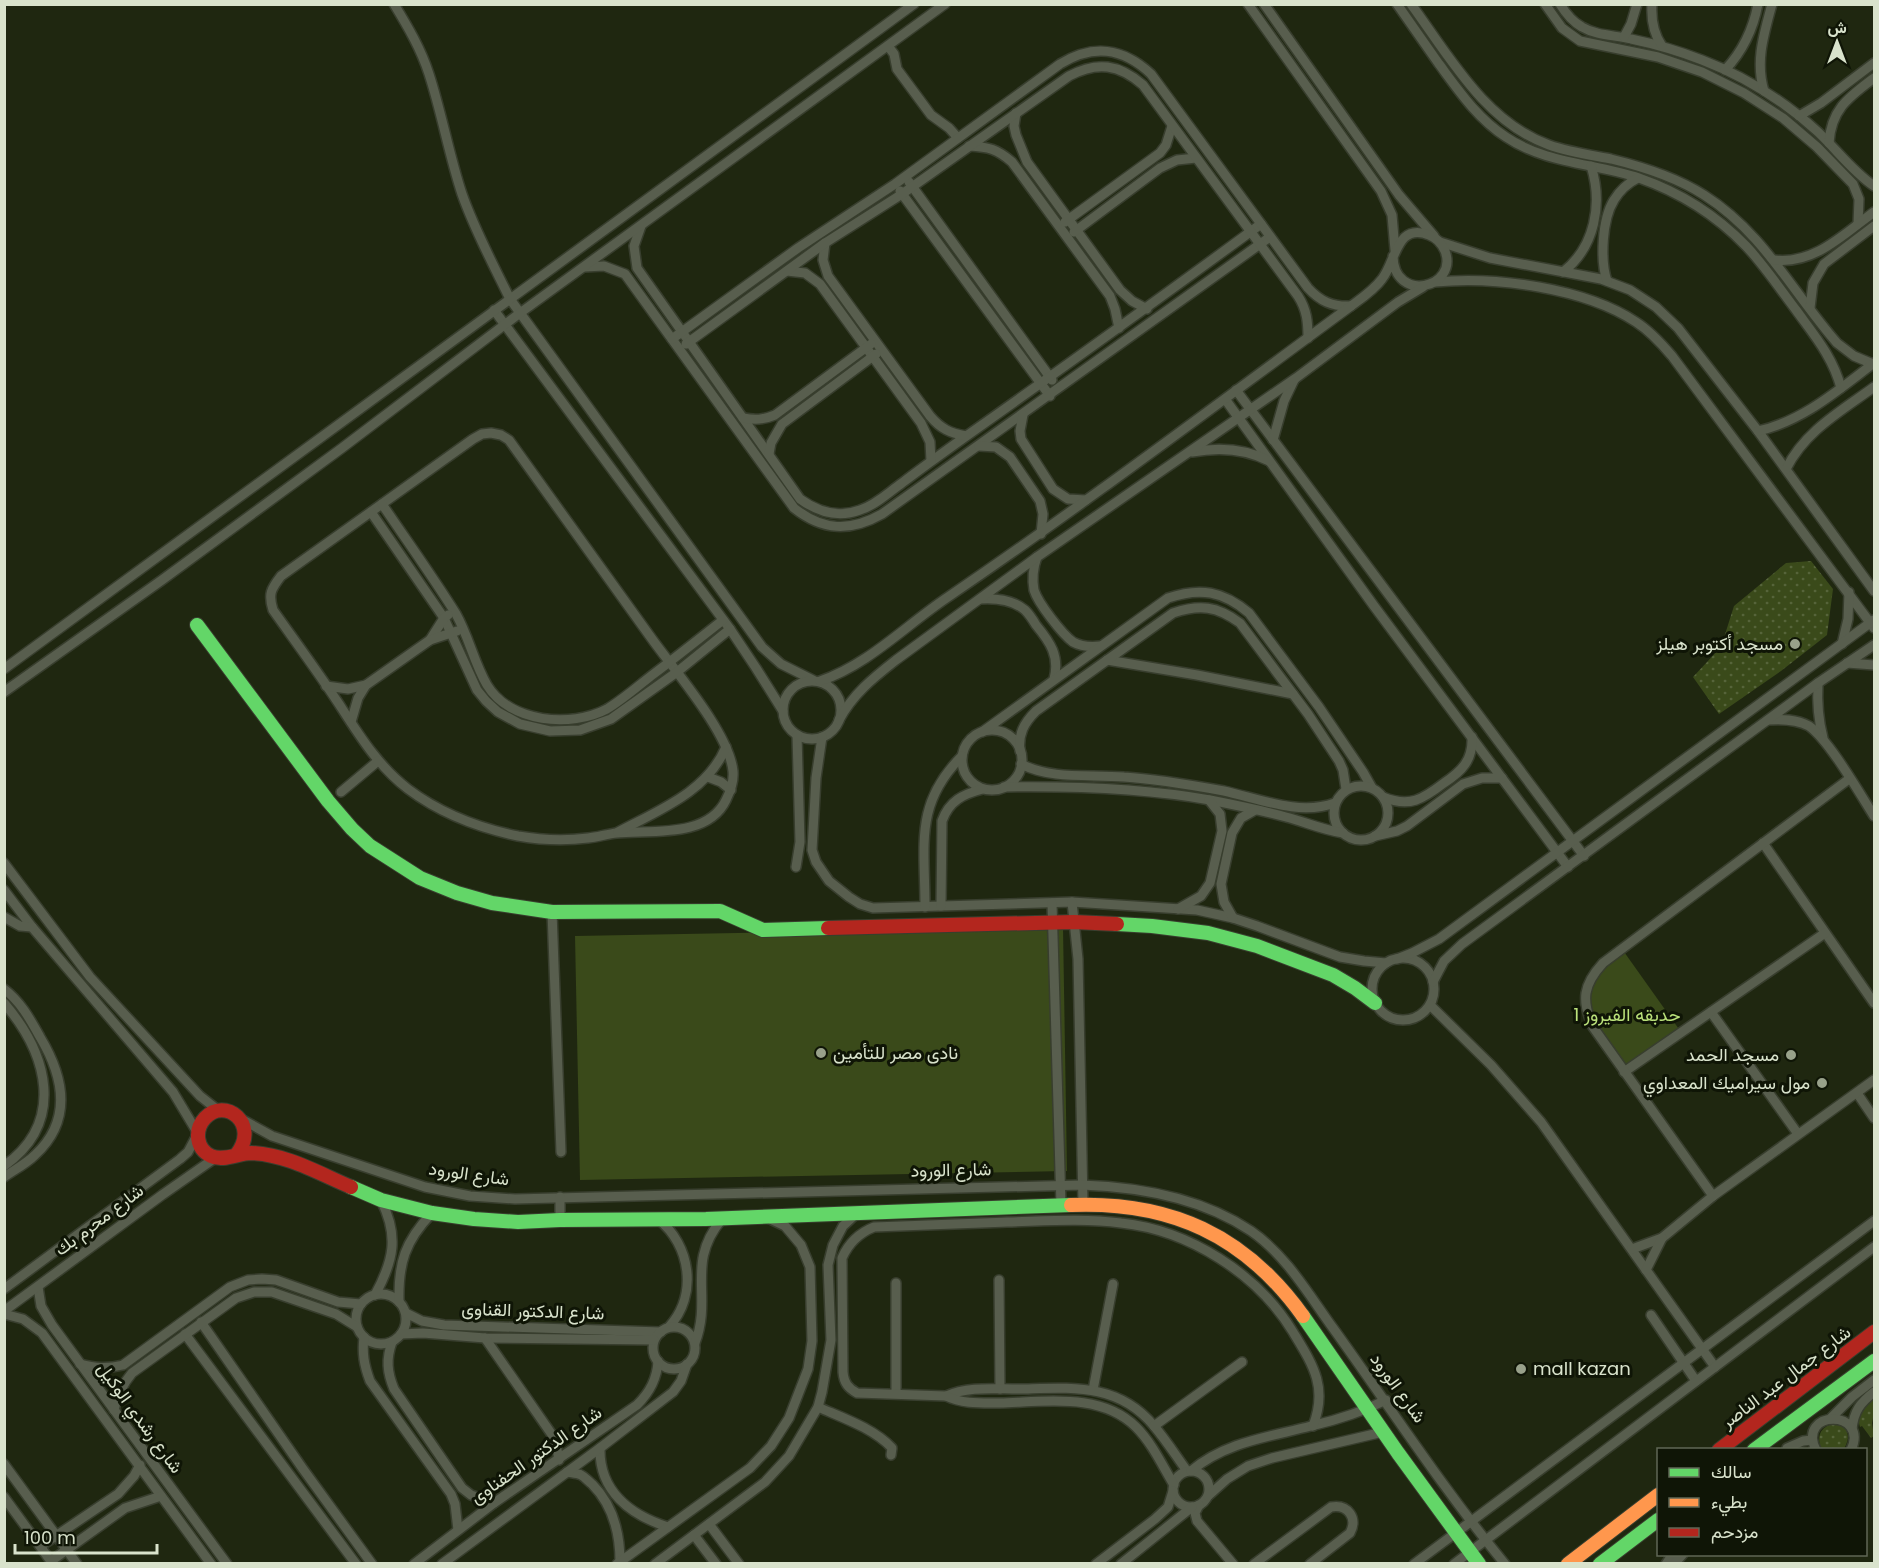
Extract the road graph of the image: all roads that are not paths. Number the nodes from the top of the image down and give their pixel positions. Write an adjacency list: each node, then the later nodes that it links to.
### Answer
1 (394, 4): 60 (street)
2 (914, 4): 60 (street)
3 (945, 4): 15 (street)
4 (1248, 4): 52 (street)
5 (1264, 4): 49 (street)
6 (1397, 4): 31 (street)
7 (1411, 4): 53 (street)
8 (1545, 4): 41 (street)
9 (1560, 4): 14 (street)
10 (1637, 4): 14 (street)
11 (1652, 4): 16 (street)
12 (1758, 4): 19 (street)
13 (1772, 4): 22 (street)
14 (1624, 37): 16 (street)
15 (888, 46): 27 (street); 42 (street)
16 (1662, 46): 19 (street)
17 (1134, 60): 20 (street); 23 (street); 40 (street)
18 (1875, 63): 25 (street)
19 (1725, 70): 22 (street)
20 (1127, 73): 24 (street); 26 (street)
21 (1875, 78): 28 (street)
22 (1764, 91): 25 (street)
23 (1014, 97): 24 (street); 27 (street)
24 (1019, 111): 29 (street); 39 (street)
25 (1799, 116): 28 (street)
26 (1172, 126): 30 (street); 39 (street)
27 (958, 138): 32 (street)
28 (1830, 143): 35 (street)
29 (969, 146): 36 (street); 43 (street)
30 (1196, 158): 45 (street); 46 (street)
31 (1591, 166): 33 (street); 56 (street)
32 (905, 176): 34 (street); 36 (street)
33 (1638, 178): 57 (street); 82 (street)
34 (895, 184): 37 (street); 68 (street)
35 (1875, 186)
36 (913, 187): 37 (street); 78 (street)
37 (902, 195): 50 (street); 80 (street)
38 (1875, 212): 41 (street)
39 (1069, 220): 43 (street); 45 (street)
40 (1261, 224): 46 (street); 48 (street)
41 (1858, 224): 53 (street)
42 (641, 225): 54 (street); 68 (street)
43 (1059, 226): 47 (street)
44 (1875, 226): 62 (street)
45 (1077, 230): 47 (street); 63 (street)
46 (1250, 231): 51 (street); 63 (street)
47 (1067, 237): 67 (street)
48 (1270, 237): 51 (street); 61 (street)
49 (1438, 240): 52 (street); 56 (street); 58 (street)
50 (825, 243): 55 (street); 71 (street)
51 (1260, 245): 69 (street); 83 (street)
52 (1394, 253): 59 (street); 61 (street)
53 (1774, 260): 62 (street)
54 (583, 267): 65 (street); 70 (street)
55 (787, 271): 72 (street); 73 (street)
56 (1563, 272): 57 (street)
57 (1607, 281): 91 (street)
58 (1436, 282): 59 (street); 108 (street)
59 (1426, 286): 79 (street)
60 (510, 299): 64 (street); 65 (street)
61 (1351, 306): 69 (street)
62 (1810, 308): 77 (street)
63 (1147, 309): 67 (street)
64 (494, 310): 66 (street); 105 (street)
65 (520, 313): 66 (street); 129 (street)
66 (504, 325): 106 (street); 112 (street)
67 (1119, 328): 78 (street)
68 (681, 332): 70 (street); 72 (street)
69 (1308, 338): 84 (street)
70 (672, 339): 74 (street)
71 (876, 340): 73 (street); 75 (street)
72 (688, 342): 74 (street); 89 (street)
73 (867, 347): 76 (street); 89 (street)
74 (679, 349): 94 (street)
75 (882, 349): 76 (street); 92 (street)
76 (873, 356): 96 (street); 97 (street)
77 (1874, 364): 82 (street)
78 (1050, 377): 80 (street); 83 (street)
79 (1296, 378): 87 (street); 93 (street)
80 (1041, 384): 85 (street); 92 (street)
81 (1875, 387): 99 (street)
82 (1841, 388): 91 (street)
83 (1059, 389): 85 (street)
84 (1236, 390): 86 (street); 87 (street)
85 (1050, 396): 88 (street)
86 (1225, 399): 90 (street); 100 (street)
87 (1251, 410): 90 (street); 93 (street)
88 (1024, 414): 94 (street); 100 (street)
89 (743, 418): 96 (street)
90 (1239, 418): 95 (street); 98 (street)
91 (1758, 431): 99 (street)
92 (966, 436): 97 (street)
93 (1273, 440): 168 (street)
94 (979, 446): 103 (street)
95 (1190, 452): 98 (street); 104 (street)
96 (769, 454): 97 (street)
97 (931, 461)
98 (1273, 463): 142 (street)
99 (1786, 469): 107 (street)
100 (1086, 500): 103 (street)
101 (382, 504): 102 (street); 110 (street); 123 (street)
102 (371, 512): 111 (street); 132 (street)
103 (1041, 534): 129 (street)
104 (1037, 557): 109 (street); 121 (street)
105 (150, 563): 106 (street); 126 (street)
106 (162, 579): 133 (street)
107 (1875, 591)
108 (1848, 592): 113 (street); 119 (street)
109 (980, 599): 128 (street); 136 (street)
110 (453, 611): 111 (street); 115 (street)
111 (444, 618): 117 (street); 118 (street)
112 (723, 620): 116 (street); 123 (street)
113 (1873, 624): 119 (street)
114 (197, 625): 181 (street)
115 (464, 628): 117 (street); 123 (street)
116 (730, 629): 127 (street); 135 (street)
117 (452, 634): 118 (street); 127 (street)
118 (430, 640): 131 (street)
119 (1842, 644): 168 (street)
120 (1875, 645): 124 (street)
121 (1100, 646): 128 (street); 153 (street)
122 (1107, 660): 134 (street); 134 (street); 145 (street)
123 (669, 662): 127 (street)
124 (1847, 663): 125 (street); 130 (street)
125 (1875, 665)
126 (4, 669)
127 (677, 672): 144 (street)
128 (1054, 679): 139 (street)
129 (816, 681): 135 (street); 136 (street)
130 (1818, 683): 137 (street); 143 (street)
131 (366, 685): 132 (street); 138 (street)
132 (326, 686): 138 (street)
133 (4, 692)
134 (1293, 694): 155 (street)
135 (783, 711): 140 (street)
136 (839, 720): 141 (street)
137 (1768, 720): 143 (street); 171 (street)
138 (351, 722): 147 (street)
139 (982, 732): 145 (street); 146 (street)
140 (797, 735): 141 (street); 173 (street)
141 (822, 737): 179 (street)
142 (1472, 737): 150 (street); 158 (street)
143 (1824, 741): 151 (street)
144 (726, 747): 149 (street); 156 (street)
145 (1020, 751): 148 (street)
146 (962, 756): 154 (street); 179 (street)
147 (378, 761): 157 (street); 165 (street)
148 (1021, 764): 152 (street); 160 (street)
149 (708, 777): 156 (street); 162 (street)
150 (1502, 778): 167 (street); 170 (street)
151 (1849, 779): 163 (street); 169 (street)
152 (1004, 787): 154 (street); 159 (street)
153 (1372, 788): 155 (street); 158 (street)
154 (983, 789): 178 (street)
155 (1346, 789): 160 (street)
156 (731, 790): 164 (street)
157 (341, 792)
158 (1383, 797): 167 (street)
159 (1209, 800): 161 (street); 180 (street)
160 (1335, 803): 166 (street)
161 (1256, 810): 166 (street); 183 (street)
162 (660, 811): 164 (street); 165 (street)
163 (1875, 816)
164 (664, 830): 165 (street)
165 (616, 833)
166 (1343, 833): 167 (street)
167 (1375, 836)
168 (1572, 841): 170 (street); 171 (street)
169 (1763, 843): 187 (street); 197 (street)
170 (1557, 852): 174 (street); 188 (street)
171 (1584, 856): 174 (street)
172 (4, 863): 202 (street)
173 (796, 867)
174 (1569, 867): 190 (street)
175 (4, 890): 186 (street)
176 (1072, 902): 177 (street); 180 (street); 184 (street)
177 (1052, 903): 178 (street); 185 (street)
178 (941, 906): 179 (street)
179 (925, 907)
180 (1178, 909): 183 (street)
181 (552, 912): 185 (street); 209 (street)
182 (4, 917): 186 (street)
183 (1233, 918): 189 (street)
184 (1074, 922): 185 (street); 193 (street); 215 (street)
185 (1053, 923): 214 (street)
186 (32, 927): 207 (street)
187 (1825, 933): 194 (street); 196 (street)
188 (1397, 958): 189 (street); 190 (street)
189 (1386, 963): 193 (street)
190 (1433, 982): 195 (street)
191 (4, 989): 201 (street)
192 (4, 1003): 200 (street)
193 (1375, 1003): 195 (street)
194 (1875, 1003)
195 (1430, 1005): 230 (street)
196 (1711, 1012): 197 (street); 208 (street)
197 (1624, 1072): 216 (street)
198 (1875, 1080): 199 (street)
199 (1857, 1093): 205 (street); 208 (street)
200 (45, 1102): 201 (street); 203 (street)
201 (60, 1102): 206 (street)
202 (219, 1111): 204 (street); 207 (street)
203 (42, 1117): 206 (street); 212 (street)
204 (239, 1118): 210 (street); 217 (street, شارع الورود)
205 (1875, 1118)
206 (58, 1120): 213 (street)
207 (197, 1133): 211 (street); 236 (street, شارع محرم بك)
208 (1798, 1134): 216 (street)
209 (561, 1152)
210 (237, 1154): 211 (street); 218 (street, شارع الورود)
211 (215, 1158): 235 (street, شارع محرم بك)
212 (4, 1166)
213 (4, 1177)
214 (1060, 1185): 215 (street, شارع الورود); 217 (street, شارع الورود); 220 (street)
215 (1082, 1185): 219 (street); 274 (street, شارع الورود)
216 (1713, 1196): 228 (street)
217 (560, 1197): 226 (street)
218 (381, 1200): 221 (street, شارع الورود); 237 (street)
219 (1083, 1204): 220 (street, شارع الورود); 277 (street, شارع الورود)
220 (1061, 1205): 222 (street, شارع الورود)
221 (432, 1213): 226 (street, شارع الورود); 238 (street)
222 (857, 1213): 223 (street, شارع الورود); 276 (street)
223 (766, 1217): 225 (street, شارع الورود); 308 (street)
224 (658, 1219): 225 (street, شارع الورود); 226 (street, شارع الورود); 248 (street)
225 (722, 1219): 257 (street)
226 (560, 1220)
227 (1875, 1221): 258 (street)
228 (1662, 1238): 230 (street); 231 (street)
229 (1875, 1247): 265 (street)
230 (1632, 1249): 231 (street)
231 (1646, 1270): 258 (street)
232 (999, 1280): 269 (street)
233 (896, 1283): 272 (street)
234 (1113, 1284): 270 (street)
235 (38, 1287): 241 (street, شارع محرم بك); 246 (street, شارع رشدي الوكيل)
236 (4, 1290)
237 (375, 1295): 238 (street); 240 (street)
238 (399, 1302): 242 (street)
239 (205, 1304): 240 (street); 243 (street); 262 (street)
240 (361, 1304): 247 (street)
241 (4, 1313): 250 (street, شارع رشدي الوكيل)
242 (406, 1313): 248 (street, شارع الدكتور القناوى); 252 (street)
243 (213, 1314): 245 (street); 247 (street)
244 (1651, 1315): 263 (street)
245 (201, 1322): 251 (street); 322 (street)
246 (52, 1325): 250 (street); 262 (street, شارع رشدي الوكيل)
247 (357, 1327): 253 (street)
248 (664, 1330): 255 (street); 257 (street)
249 (1875, 1332): 286 (street, شارع جمال عبد الناصر)
250 (42, 1333): 293 (street, شارع رشدي الوكيل)
251 (184, 1334): 278 (street); 321 (street)
252 (401, 1334): 254 (street, شارع الدكتور القناوى); 256 (street)
253 (364, 1337): 256 (street); 309 (street)
254 (484, 1338): 255 (street, شارع الدكتور القناوى); 291 (street)
255 (654, 1340): 259 (street)
256 (392, 1342): 301 (street)
257 (695, 1343): 264 (street)
258 (1702, 1350): 263 (street); 265 (street)
259 (658, 1361): 264 (street); 291 (street, شارع الدكتور الحفناوى)
260 (1875, 1361): 287 (street)
261 (1242, 1362): 280 (street)
262 (80, 1364): 278 (street, شارع رشدي الوكيل)
263 (1684, 1364): 267 (street); 305 (street)
264 (687, 1365): 285 (street, شارع الدكتور الحفناوى)
265 (1715, 1367): 267 (street)
266 (1875, 1380): 279 (street)
267 (1696, 1381): 313 (street)
268 (1050, 1388): 269 (street); 270 (street); 275 (street)
269 (1000, 1389): 273 (street)
270 (1093, 1390): 280 (street)
271 (1875, 1392): 282 (street)
272 (896, 1393): 273 (street); 281 (street)
273 (946, 1396): 275 (street)
274 (1386, 1401): 277 (street); 305 (street, شارع الورود)
275 (1050, 1402): 296 (street)
276 (818, 1407): 290 (street); 306 (street)
277 (1367, 1409): 281 (street); 283 (street, شارع الورود)
278 (114, 1410): 320 (street, شارع رشدي الوكيل)
279 (1831, 1418): 282 (street); 284 (street)
280 (1154, 1426): 294 (street)
281 (1313, 1426): 294 (street)
282 (1852, 1429): 289 (street)
283 (1383, 1432): 298 (street); 310 (street, شارع الورود)
284 (1814, 1445): 288 (street)
285 (600, 1448): 295 (street, شارع الدكتور الحفناوى); 308 (street)
286 (1720, 1448)
287 (1755, 1448)
288 (1787, 1448)
289 (1851, 1448)
290 (891, 1455)
291 (559, 1460): 301 (street, شارع الدكتور الحفناوى)
292 (4, 1464): 312 (street)
293 (140, 1466): 297 (street, شارع رشدي الوكيل); 312 (street)
294 (1189, 1471): 296 (street); 298 (street)
295 (567, 1472): 307 (street, شارع الدكتور الحفناوى); 325 (street)
296 (1173, 1488): 302 (street); 329 (street)
297 (161, 1496): 315 (street); 319 (street, شارع رشدي الوكيل)
298 (1208, 1496): 302 (street)
299 (1657, 1496): 338 (street)
300 (4, 1497): 314 (street)
301 (494, 1503): 303 (street, شارع الدكتور الحفناوى)
302 (1196, 1506): 330 (street); 331 (street)
303 (484, 1511): 307 (street); 309 (street, شارع الدكتور الحفناوى)
304 (1657, 1521): 339 (street)
305 (1470, 1522): 310 (street); 313 (street, شارع الورود)
306 (709, 1524): 311 (street); 328 (street)
307 (495, 1526): 324 (street, شارع الدكتور الحفناوى)
308 (668, 1527): 325 (street)
309 (458, 1530): 323 (street, شارع الدكتور الحفناوى)
310 (1456, 1532): 316 (street, شارع الورود); 334 (street)
311 (694, 1535): 326 (street); 327 (street)
312 (56, 1536): 314 (street); 315 (street)
313 (1485, 1539): 316 (street); 337 (street, شارع الورود)
314 (41, 1546): 317 (street)
315 (67, 1550): 317 (street); 318 (street)
316 (1470, 1551): 335 (street); 336 (street, شارع الورود)
317 (52, 1562)
318 (77, 1563)
319 (212, 1563)
320 (227, 1563)
321 (356, 1563)
322 (372, 1563)
323 (414, 1563)
324 (442, 1563)
325 (619, 1563)
326 (655, 1563)
327 (716, 1563)
328 (739, 1563)
329 (1096, 1563)
330 (1121, 1563)
331 (1233, 1563)
332 (1254, 1563): 333 (street)
333 (1310, 1563)
334 (1414, 1563)
335 (1454, 1563)
336 (1479, 1563)
337 (1505, 1563)
338 (1568, 1563)
339 (1600, 1563)

